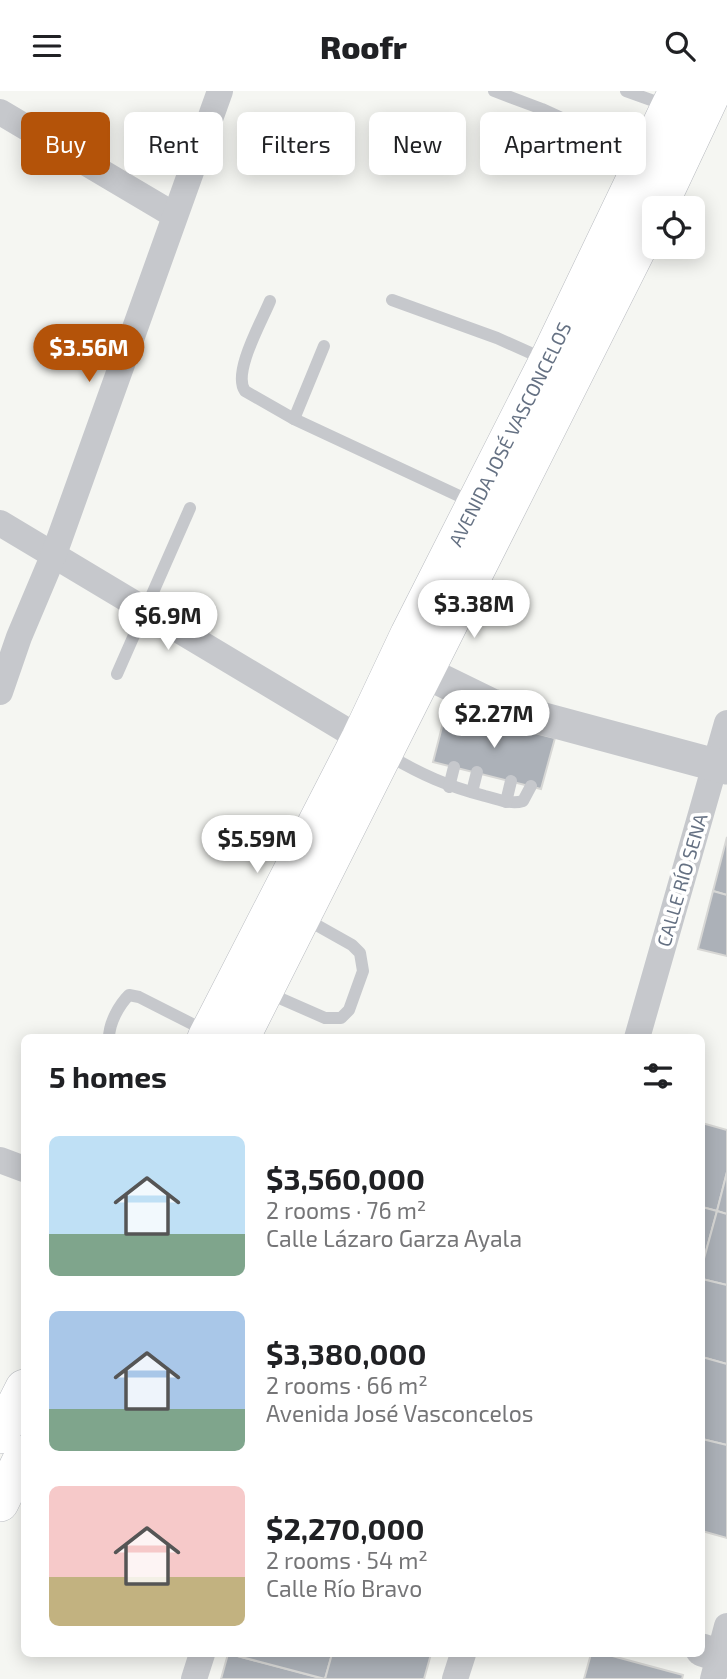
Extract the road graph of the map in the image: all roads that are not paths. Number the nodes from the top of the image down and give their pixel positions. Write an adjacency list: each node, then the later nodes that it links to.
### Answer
1 (220, 91): 9 (street)
2 (494, 91): 7 (lane)
3 (626, 91): 5 (lane)
4 (713, 91): 7 (main road, AVENIDA JOSÉ VASCONCELOS)
5 (673, 99): 7 (main road, AVENIDA JOSÉ VASCONCELOS)
6 (0, 111): 9 (street)
7 (661, 165): 8 (main road, AVENIDA JOSÉ VASCONCELOS); 14 (main road, AVENIDA JOSÉ VASCONCELOS)
8 (659, 196)
9 (174, 215): 19 (street)
10 (642, 237): 17 (main road, AVENIDA JOSÉ VASCONCELOS)
11 (392, 300): 14 (lane)
12 (270, 301): 15 (lane)
13 (324, 346): 15 (lane)
14 (548, 360): 17 (main road, AVENIDA JOSÉ VASCONCELOS)
15 (293, 419): 17 (lane)
16 (190, 508): 20 (lane)
17 (489, 510): 21 (main road, AVENIDA JOSÉ VASCONCELOS)
18 (0, 523): 19 (street)
19 (54, 554): 20 (street); 23 (street)
20 (145, 611): 22 (lane); 25 (street)
21 (412, 666): 25 (main road, AVENIDA JOSÉ VASCONCELOS); 27 (street)
22 (117, 674)
23 (0, 692)
24 (727, 723): 27 (street, CALLE RÍO SENA)
25 (372, 745): 31 (lane); 34 (main road, AVENIDA JOSÉ VASCONCELOS); 38 (main road, AVENIDA JOSÉ VASCONCELOS)
26 (454, 767): 31 (lane)
27 (721, 767): 40 (street, CALLE RÍO SENA)
28 (477, 772): 32 (lane)
29 (511, 781): 33 (lane)
30 (531, 786): 33 (lane)
31 (449, 787): 32 (lane)
32 (472, 792): 33 (lane)
33 (506, 802)
34 (302, 916): 35 (main road, AVENIDA JOSÉ VASCONCELOS); 35 (lane)
35 (265, 991): 39 (main road, AVENIDA JOSÉ VASCONCELOS)
36 (110, 1034): 37 (lane)
37 (215, 1034)
38 (220, 1034)
39 (221, 1034)
40 (638, 1034)
41 (0, 1160): 42 (street)
42 (21, 1168)
43 (21, 1408): 44 (main road)
44 (14, 1454): 45 (main road)
45 (0, 1503)
46 (201, 1657): 48 (street)
47 (462, 1657): 49 (street)
48 (194, 1679)
49 (455, 1679)

